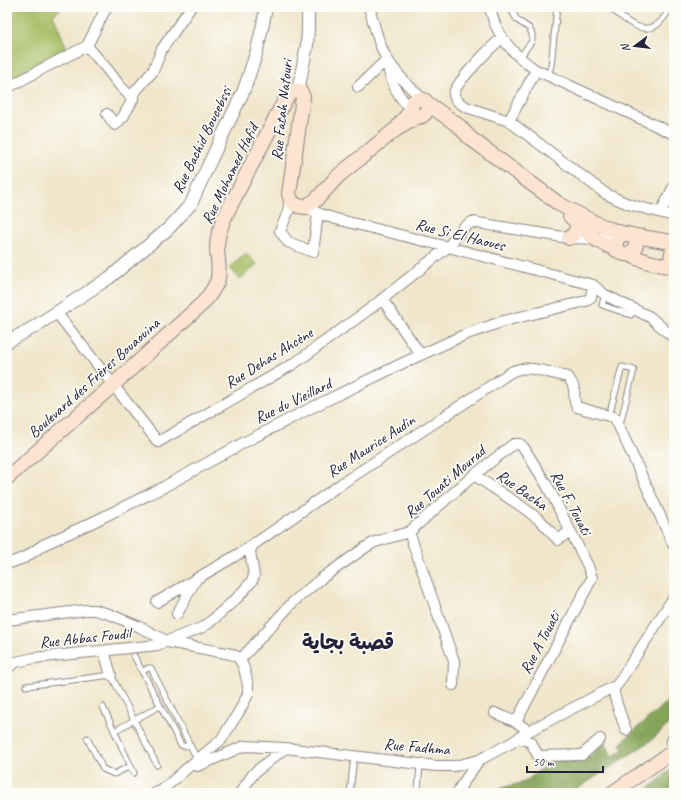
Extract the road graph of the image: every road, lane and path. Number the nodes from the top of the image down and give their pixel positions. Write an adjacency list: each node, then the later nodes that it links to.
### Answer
1 (108, 7): 12 (street)
2 (191, 7): 21 (street)
3 (266, 7): 43 (street, Rue Bachid Boucebssi)
4 (308, 7): 19 (street, Rue Fatah Natouri)
5 (369, 7): 14 (street)
6 (490, 7): 11 (street)
7 (557, 7): 16 (lane)
8 (609, 7): 9 (lane)
9 (671, 7)
10 (512, 11): 13 (lane)
11 (502, 38): 13 (street); 24 (street)
12 (87, 46): 18 (street); 21 (street)
13 (520, 57): 15 (street)
14 (387, 59): 17 (street); 20 (street); 22 (street)
15 (536, 70): 16 (street); 24 (street)
16 (548, 75): 26 (street)
17 (358, 87)
18 (7, 88)
19 (298, 90): 28 (main road, Rue Fatah Natouri); 42 (main road, Rue Mohamed Hafid)
20 (400, 98): 22 (street); 25 (street)
21 (133, 99): 23 (street)
22 (421, 109): 25 (main road); 29 (main road)
23 (107, 114)
24 (509, 121): 31 (street)
25 (398, 126): 30 (main road)
26 (674, 134)
27 (674, 186): 31 (street)
28 (290, 197): 30 (main road); 30 (street)
29 (559, 204): 33 (main road); 36 (main road)
30 (312, 210): 38 (street, Rue Si El Haoues)
31 (661, 212): 32 (street)
32 (674, 216)
33 (576, 222): 34 (main road); 35 (main road)
34 (569, 238): 35 (street); 38 (street, Rue Dehas Ahcène)
35 (595, 239): 36 (main road)
36 (629, 244): 37 (main road); 37 (main road); 39 (main road)
37 (671, 244): 39 (main road)
38 (448, 247): 40 (street, Rue Si El Haoues); 41 (street, Rue Dehas Ahcène)
39 (672, 265)
40 (593, 285): 44 (street, Rue Si El Haoues); 46 (street, Rue du Vieillard)
41 (382, 299): 46 (street); 47 (street, Rue Dehas Ahcène)
42 (203, 303): 47 (main road, Boulevard des Frères Bouaouina)
43 (56, 312): 45 (street, Rue Bachid Boucebssi); 47 (street)
44 (674, 338)
45 (7, 342)
46 (420, 355): 58 (street, Rue du Vieillard)
47 (113, 385): 52 (main road, Boulevard des Frères Bouaouina)
48 (609, 416): 49 (street, Rue Maurice Audin); 49 (lane); 56 (street, Rue Maurice Audin)
49 (619, 426): 55 (street)
50 (520, 444): 51 (street, Rue Touati Mourad); 53 (street, Rue F. Touati)
51 (474, 475): 53 (street, Rue Bacha); 54 (street, Rue Touati Mourad)
52 (7, 478)
53 (570, 531): 61 (street, Rue F. Touati)
54 (409, 532): 72 (street, Rue Touati Mourad); 76 (street)
55 (671, 533): 57 (street)
56 (254, 543): 62 (street); 67 (street)
57 (674, 546)
58 (19, 560): 59 (street, Rue du Vieillard); 60 (street)
59 (7, 564)
60 (7, 569)
61 (592, 578): 83 (street, Rue A Touati)
62 (196, 579): 64 (street); 65 (street)
63 (674, 597): 78 (street, Rue Fadhma)
64 (157, 602)
65 (177, 614)
66 (7, 620): 68 (street)
67 (191, 633): 68 (street); 69 (street)
68 (168, 642): 69 (street); 70 (street, Rue Abbas Foudil)
69 (195, 647): 72 (street)
70 (104, 651): 73 (street, Rue Abbas Foudil); 75 (street)
71 (134, 656): 74 (lane)
72 (240, 660): 95 (street)
73 (7, 668)
74 (142, 672): 79 (lane); 91 (lane)
75 (111, 675): 77 (lane); 82 (lane)
76 (453, 684)
77 (26, 686)
78 (613, 687): 84 (street); 86 (street, Rue Fadhma)
79 (160, 706): 82 (lane); 91 (lane)
80 (103, 707): 85 (lane)
81 (495, 713): 83 (street)
82 (134, 720): 85 (lane); 97 (lane)
83 (516, 722): 86 (street)
84 (626, 730)
85 (114, 731): 99 (lane)
86 (530, 731): 89 (street, Rue Fadhma)
87 (674, 737): 93 (street)
88 (87, 738): 99 (lane)
89 (519, 738): 90 (street); 96 (street, Rue Fadhma)
90 (600, 739)
91 (189, 745): 95 (lane)
92 (285, 748): 94 (street, Rue Fadhma); 95 (street, Rue Fadhma); 103 (street)
93 (674, 751): 106 (main road)
94 (354, 756): 98 (street, Rue Fadhma); 104 (lane)
95 (194, 762): 102 (street)
96 (474, 763): 98 (street, Rue Fadhma); 105 (street)
97 (157, 765)
98 (420, 765): 101 (lane)
99 (130, 766): 100 (lane)
100 (134, 773)
101 (418, 789)
102 (155, 793)
103 (240, 793)
104 (350, 793)
105 (458, 793)
106 (612, 793)

